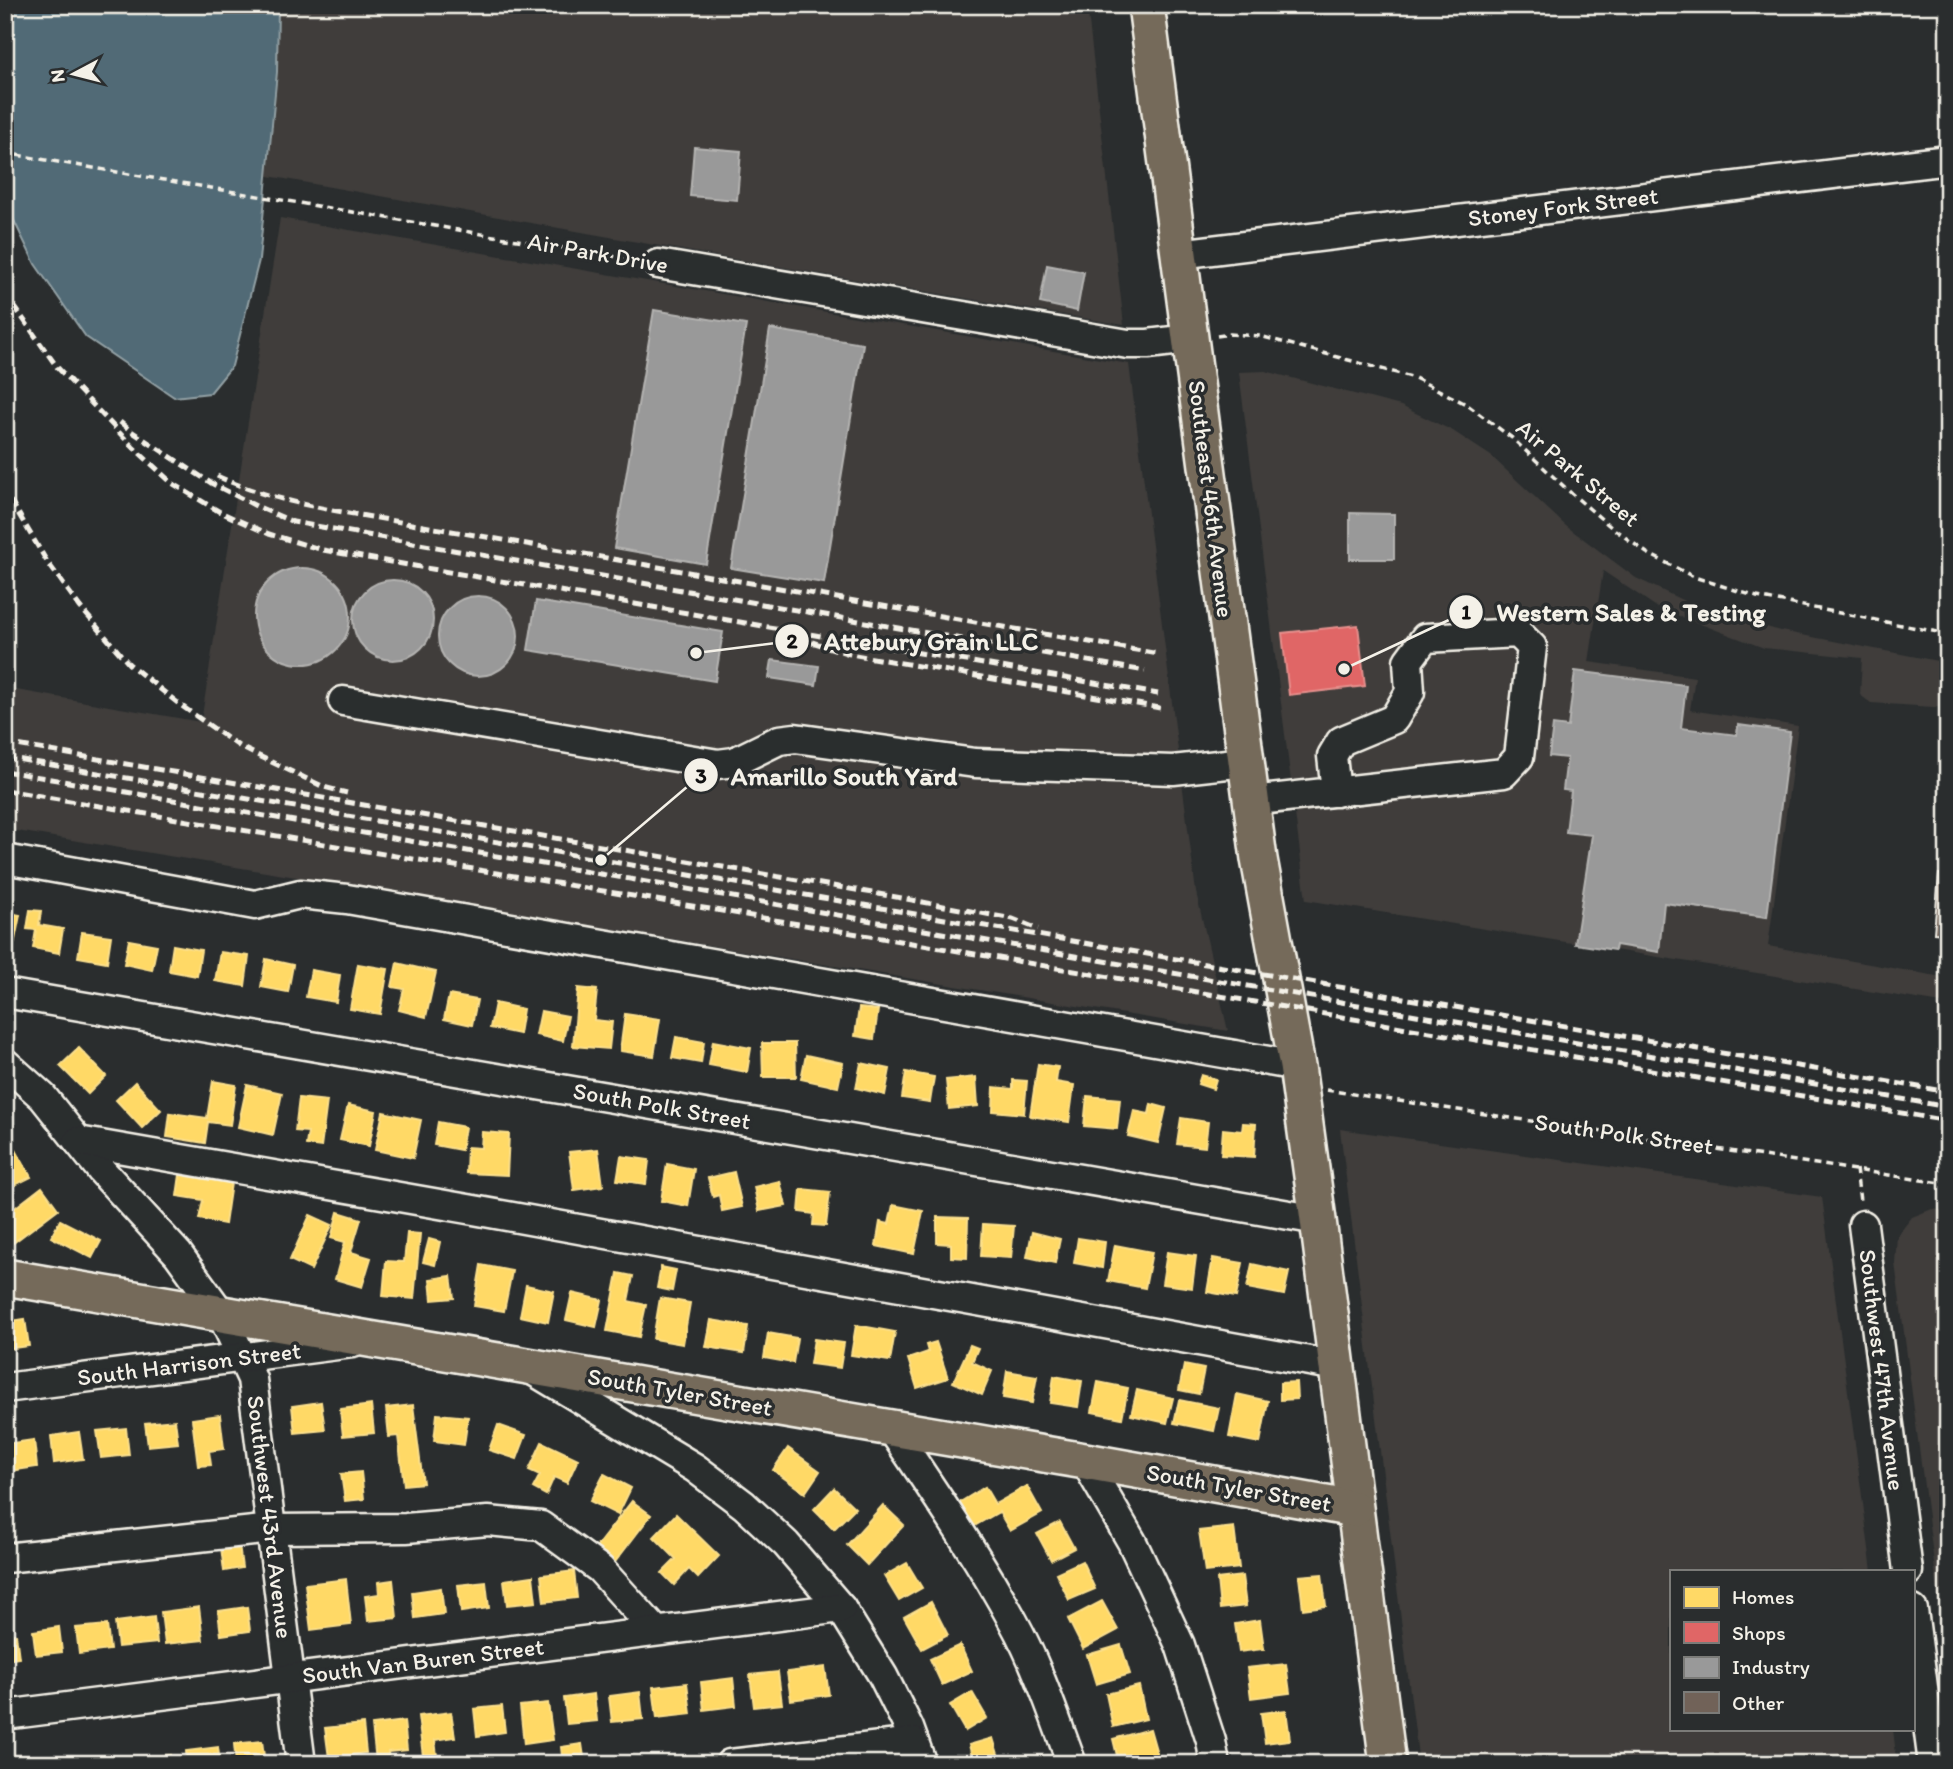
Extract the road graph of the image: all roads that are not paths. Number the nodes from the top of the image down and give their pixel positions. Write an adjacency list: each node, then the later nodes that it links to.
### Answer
1 (1146, 5): 3 (main road, Southeast 46th Avenue)
2 (1948, 160): 3 (street, Stoney Fork Street)
3 (1179, 254): 5 (main road, Southeast 46th Avenue)
4 (657, 264): 5 (street, Air Park Drive)
5 (1190, 339): 7 (main road, Southeast 46th Avenue)
6 (343, 701): 7 (street)
7 (1245, 762): 9 (main road, Southeast 46th Avenue)
8 (1336, 792): 8 (street); 9 (street)
9 (1251, 801): 13 (main road, Southeast 46th Avenue)
10 (5, 859): 13 (street)
11 (5, 993): 15 (street, South Polk Street)
12 (5, 1063): 14 (street, Southwest 43rd Avenue)
13 (1298, 1076): 15 (main road, Southeast 46th Avenue)
14 (78, 1141): 18 (street, Southwest 43rd Avenue); 22 (street)
15 (1318, 1220): 22 (main road, Southeast 46th Avenue)
16 (1863, 1225): 29 (street, Southwest 47th Avenue)
17 (5, 1277): 18 (main road, South Tyler Street)
18 (222, 1315): 19 (main road, South Tyler Street); 20 (street, Southwest 43rd Avenue)
19 (373, 1340): 20 (street, South Harrison Street); 21 (main road, South Tyler Street)
20 (242, 1357): 23 (street, South Harrison Street); 27 (street, Southwest 43rd Avenue)
21 (522, 1364): 24 (main road, South Tyler Street); 30 (street)
22 (1337, 1366): 26 (main road, Southeast 46th Avenue)
23 (5, 1388)
24 (891, 1428): 25 (main road, South Tyler Street); 38 (street)
25 (1085, 1461): 26 (main road, South Tyler Street); 39 (street)
26 (1354, 1509): 40 (main road, Southeast 46th Avenue)
27 (272, 1529): 28 (street); 32 (street); 33 (street, Southwest 43rd Avenue)
28 (5, 1558)
29 (1908, 1570)
30 (841, 1608): 32 (street, South Van Buren Street); 35 (street)
31 (1914, 1618): 41 (street)
32 (656, 1631): 33 (street, South Van Buren Street)
33 (291, 1678): 34 (street, South Van Buren Street); 36 (street, Southwest 43rd Avenue)
34 (5, 1715)
35 (918, 1753): 37 (street)
36 (301, 1764)
37 (730, 1764)
38 (1072, 1764)
39 (1215, 1764)
40 (1388, 1764)
41 (1933, 1764)

